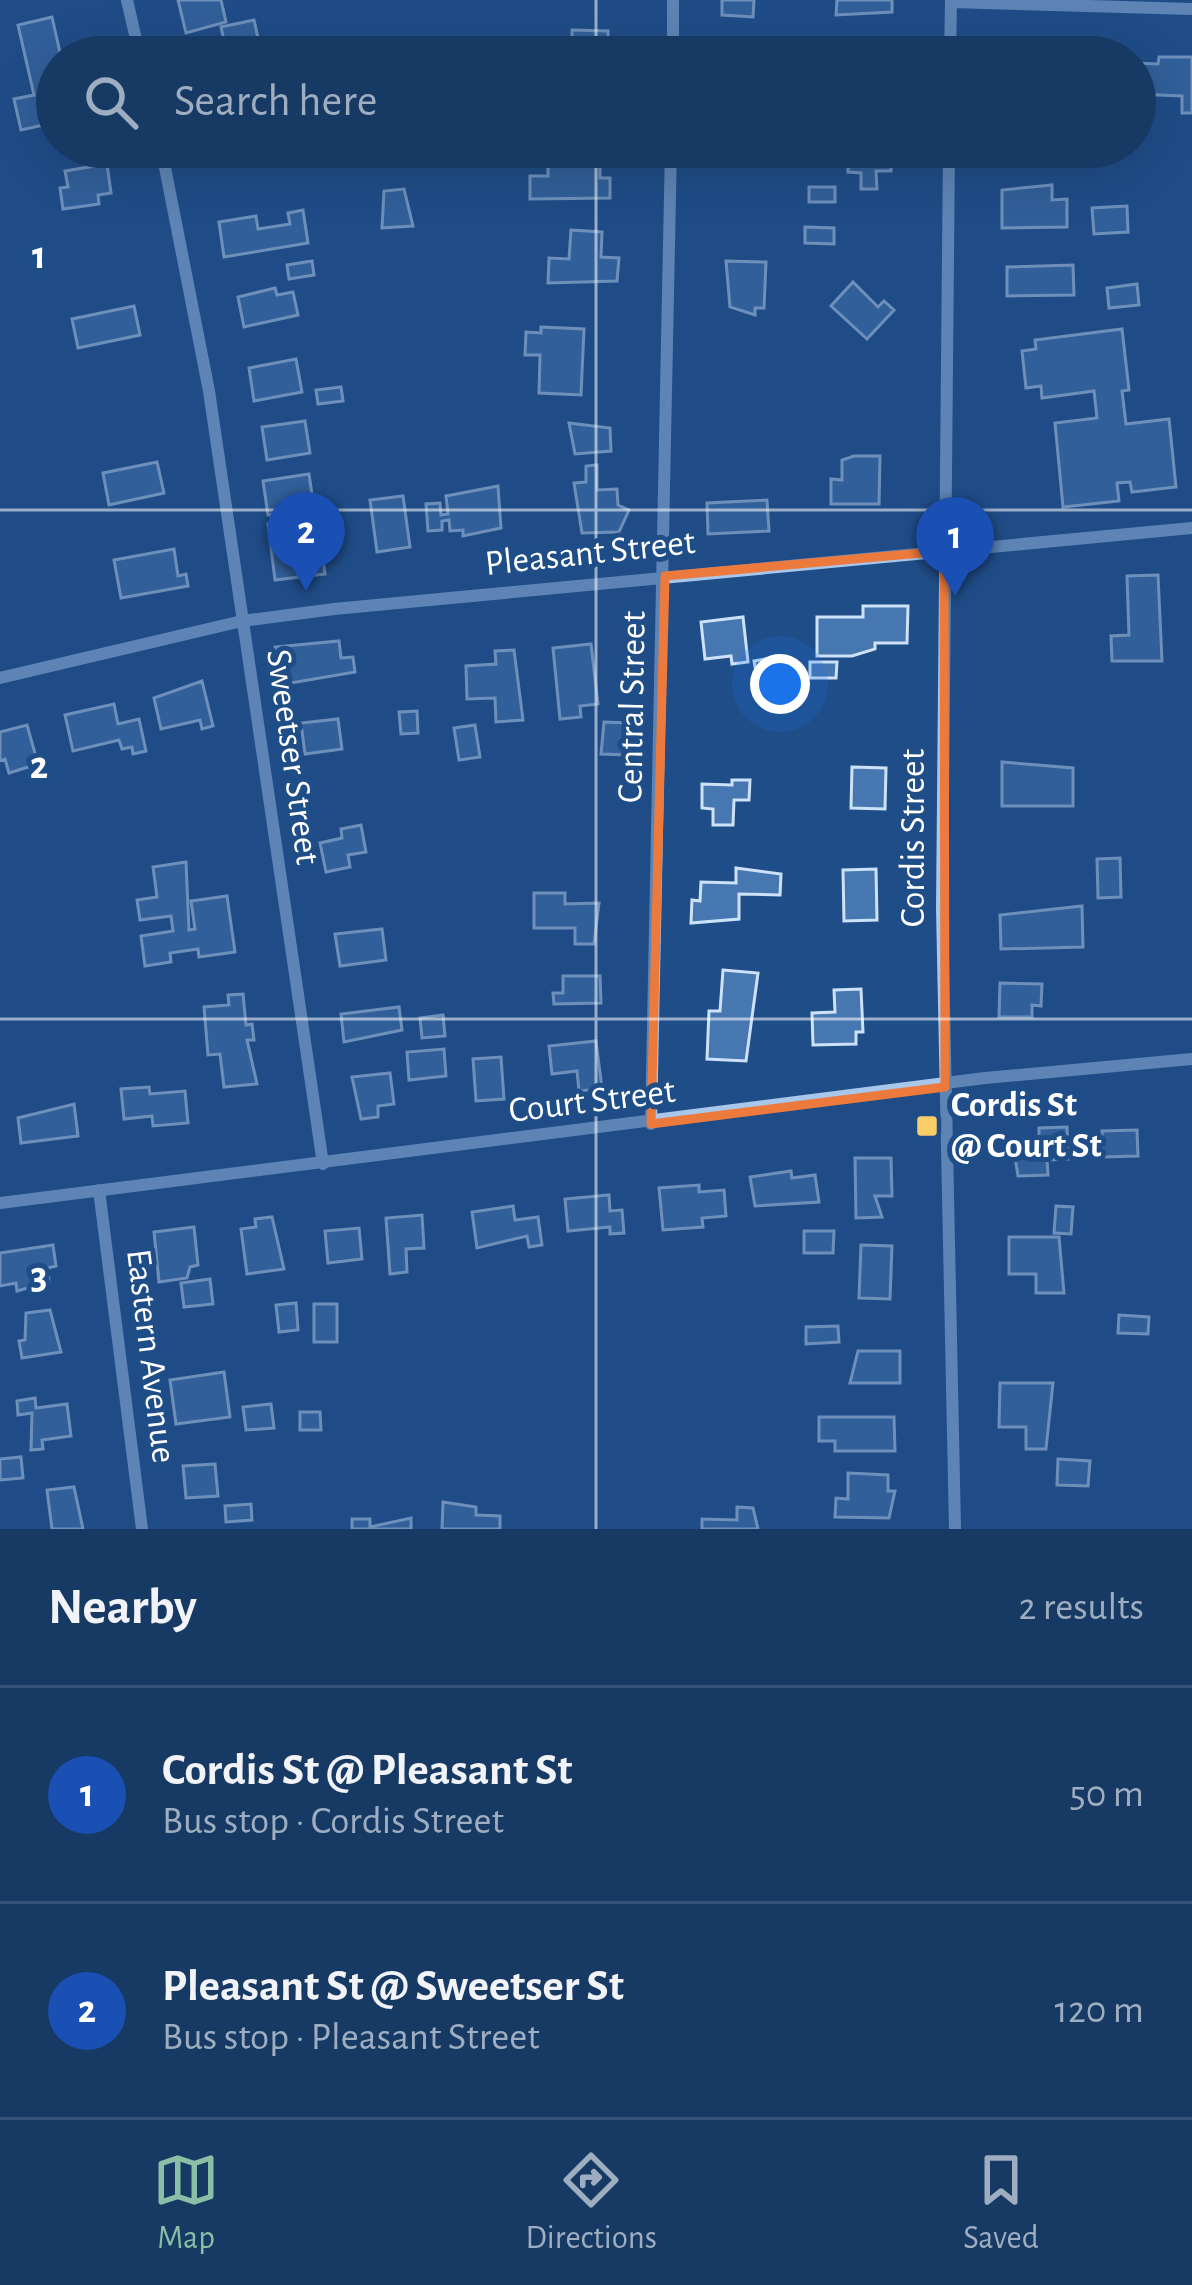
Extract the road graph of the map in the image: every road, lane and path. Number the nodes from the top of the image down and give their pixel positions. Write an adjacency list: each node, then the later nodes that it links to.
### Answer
1 (127, 0): 5 (street)
2 (674, 0): 6 (street)
3 (951, 1): 4 (street); 7 (street)
4 (1192, 9)
5 (135, 36)
6 (673, 36)
7 (950, 36)
8 (165, 168): 14 (street, Sweetser Street)
9 (671, 168): 13 (street, Central Street)
10 (949, 168): 12 (street, Cordis Street)
11 (1192, 528): 12 (street, Pleasant Street)
12 (944, 551): 13 (street, Pleasant Street); 17 (street, Cordis Street)
13 (665, 576): 14 (street, Pleasant Street); 18 (street, Central Street)
14 (242, 621): 15 (street, Pleasant Street); 19 (street, Sweetser Street)
15 (0, 678)
16 (1192, 1059): 17 (street, Court Street)
17 (945, 1087): 18 (street, Court Street); 23 (street, Cordis Street)
18 (651, 1124): 19 (street, Court Street)
19 (323, 1164): 20 (street, Court Street)
20 (99, 1190): 21 (street, Court Street); 22 (street, Eastern Avenue)
21 (0, 1203)
22 (142, 1529)
23 (955, 1529)

